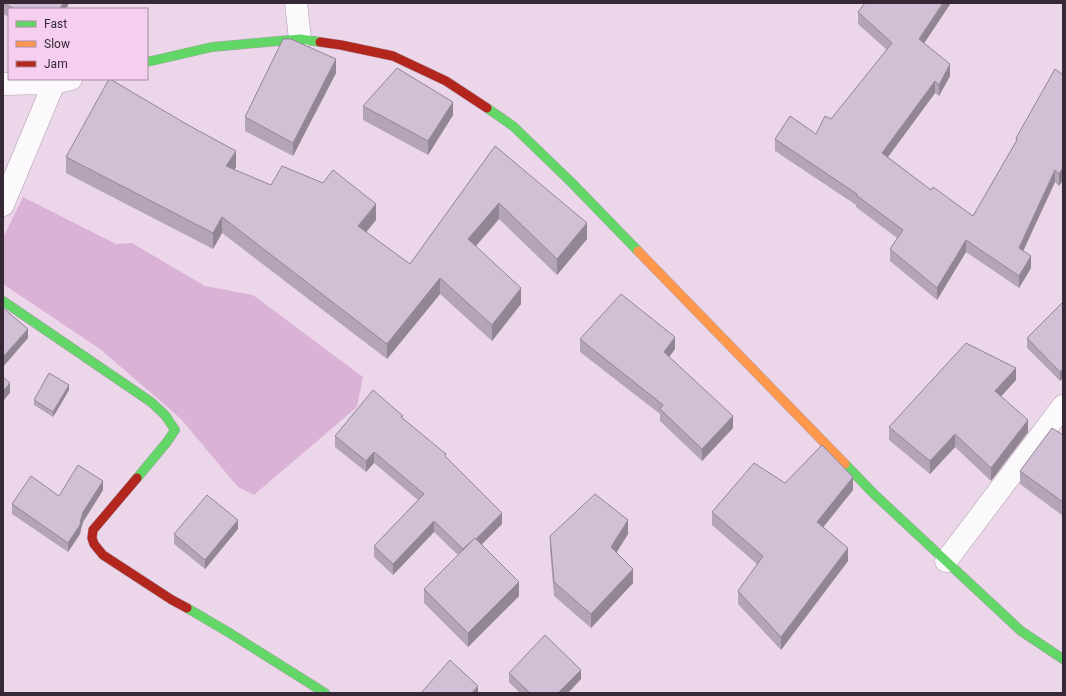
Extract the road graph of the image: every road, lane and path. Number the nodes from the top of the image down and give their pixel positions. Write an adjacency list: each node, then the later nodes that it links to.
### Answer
1 (296, 3): 2 (street)
2 (300, 39): 3 (street); 9 (street)
3 (148, 62)
4 (62, 81): 5 (street); 6 (street)
5 (3, 84)
6 (3, 205)
7 (3, 301): 11 (street)
8 (1063, 406): 9 (street)
9 (946, 561): 10 (street)
10 (1063, 659)
11 (325, 693)

